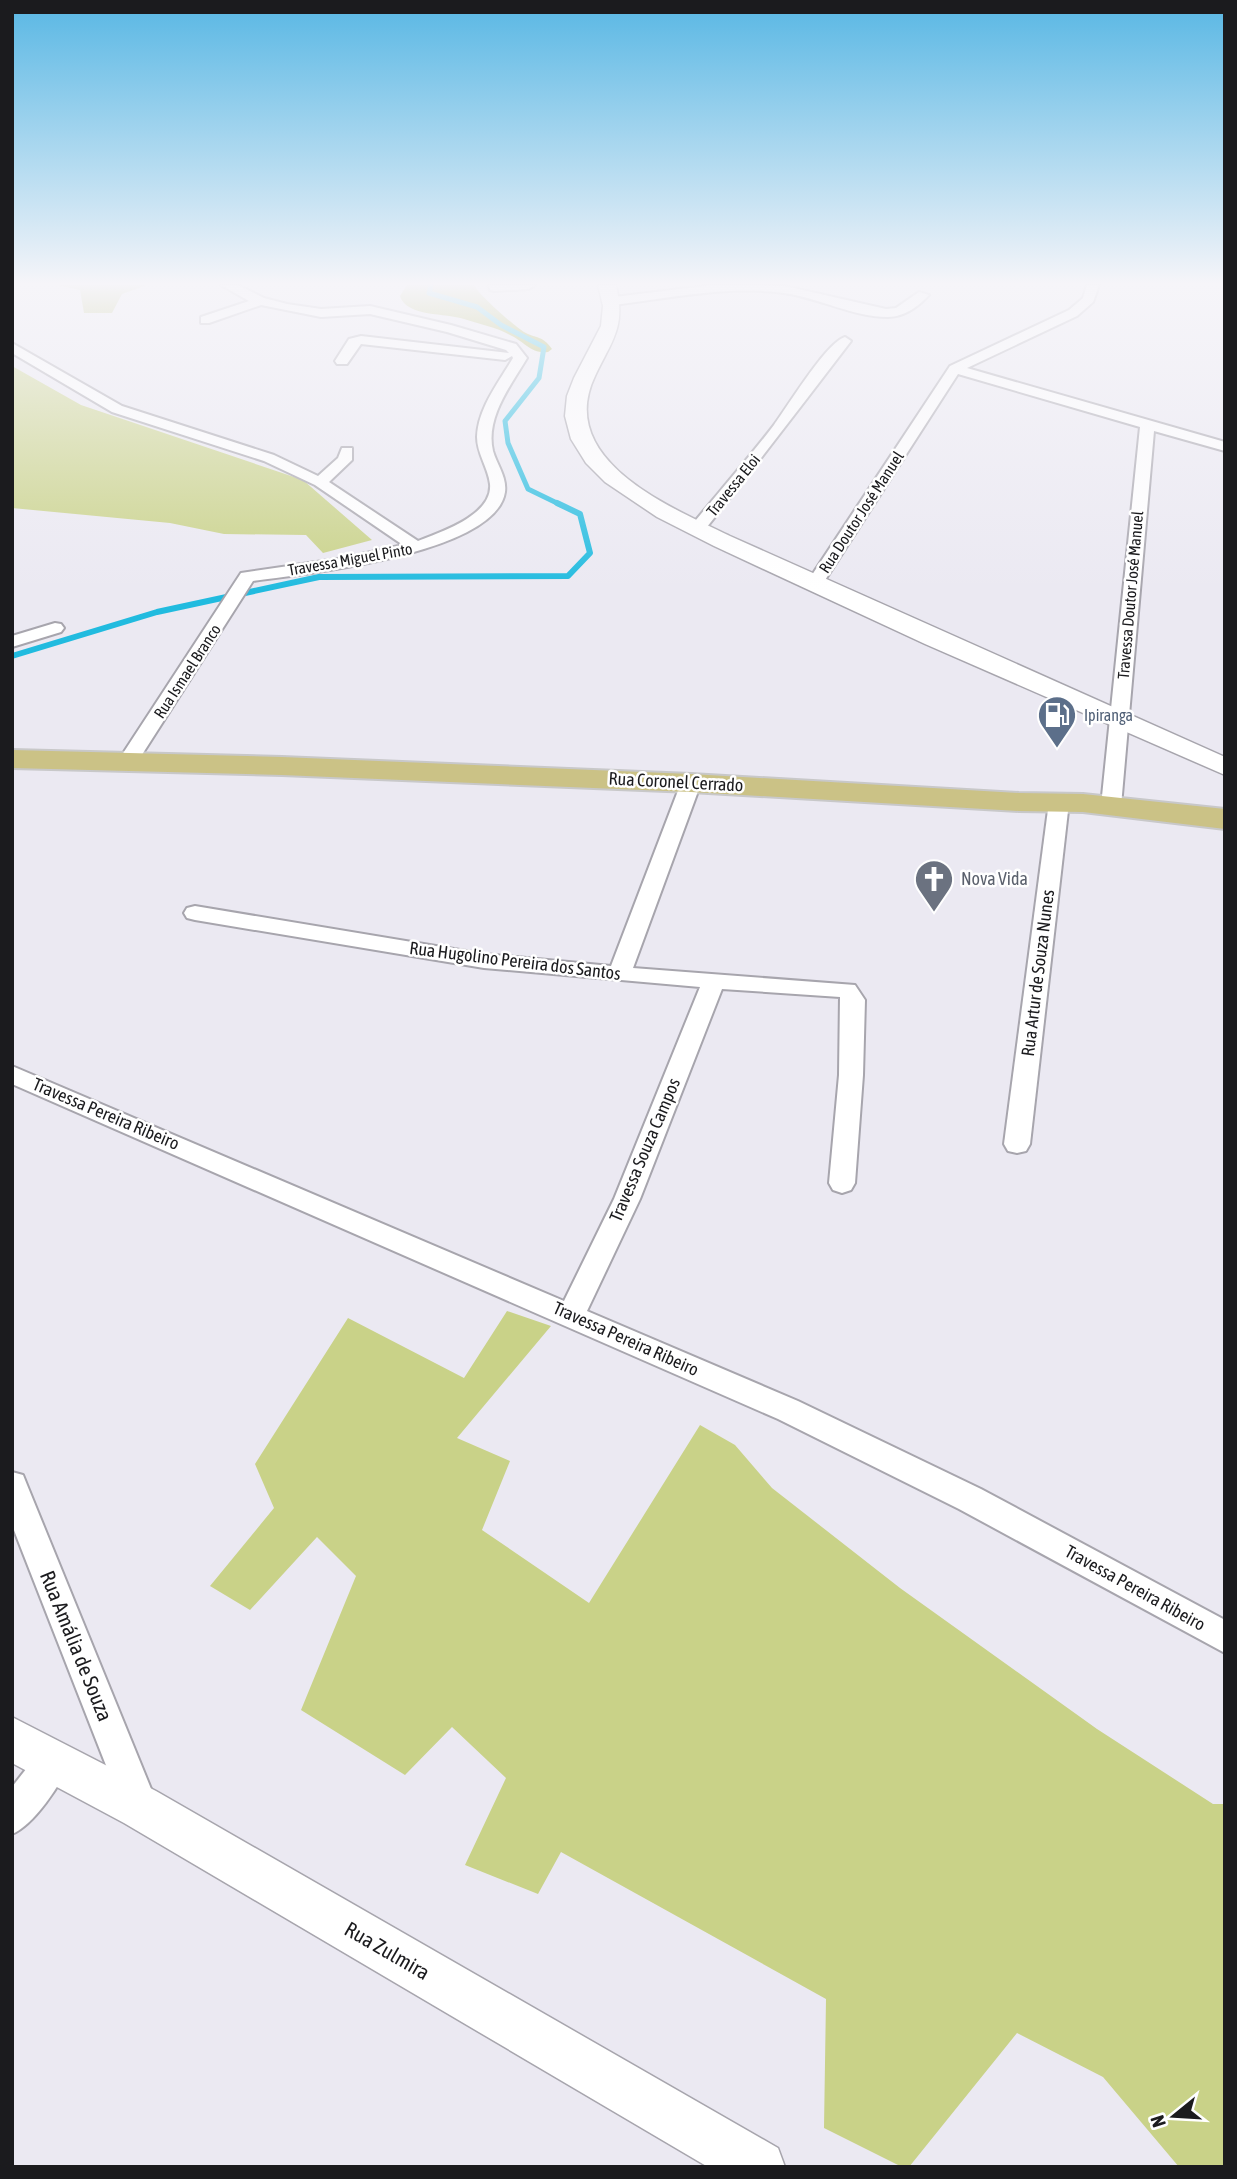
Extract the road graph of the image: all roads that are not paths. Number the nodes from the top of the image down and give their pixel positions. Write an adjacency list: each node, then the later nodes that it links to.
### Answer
1 (78, 387): 10 (street)
2 (504, 387): 12 (street, Travessa Miguel Pinto)
3 (580, 387): 11 (main road)
4 (808, 387): 11 (street, Travessa Eloi)
5 (943, 387): 14 (street, Rua Doutor José Manuel)
6 (1018, 387): 7 (street)
7 (1147, 427): 8 (street); 17 (street, Travessa Doutor José Manuel)
8 (1225, 447)
9 (347, 451): 10 (street)
10 (320, 482): 12 (street)
11 (697, 529): 14 (main road)
12 (416, 547): 13 (street, Travessa Miguel Pinto)
13 (244, 582): 19 (street, Rua Ismael Branco)
14 (814, 584): 17 (main road)
15 (55, 628): 16 (street)
16 (12, 642)
17 (1118, 720): 20 (main road); 23 (street, Travessa Doutor José Manuel)
18 (12, 759): 19 (main road, Rua Coronel Cerrado)
19 (125, 764): 21 (main road, Rua Coronel Cerrado)
20 (1225, 767)
21 (691, 783): 22 (main road, Rua Coronel Cerrado); 26 (street)
22 (1059, 802): 23 (main road, Rua Coronel Cerrado); 29 (street, Rua Artur de Souza Nunes)
23 (1111, 806): 24 (main road, Rua Coronel Cerrado)
24 (1225, 820)
25 (195, 913): 26 (street, Rua Hugolino Pereira dos Santos)
26 (619, 974): 27 (street, Rua Hugolino Pereira dos Santos)
27 (714, 981): 30 (street, Rua Hugolino Pereira dos Santos); 31 (street, Travessa Souza Campos)
28 (12, 1074): 31 (street, Travessa Pereira Ribeiro)
29 (1017, 1144)
30 (842, 1183)
31 (571, 1315): 33 (street, Travessa Pereira Ribeiro)
32 (12, 1485): 36 (street, Rua Amália de Souza)
33 (1225, 1637)
34 (12, 1739): 35 (street, Rua Zulmira)
35 (53, 1762): 36 (street, Rua Zulmira); 37 (street)
36 (140, 1807): 38 (street, Rua Zulmira)
37 (12, 1816)
38 (759, 2167)

